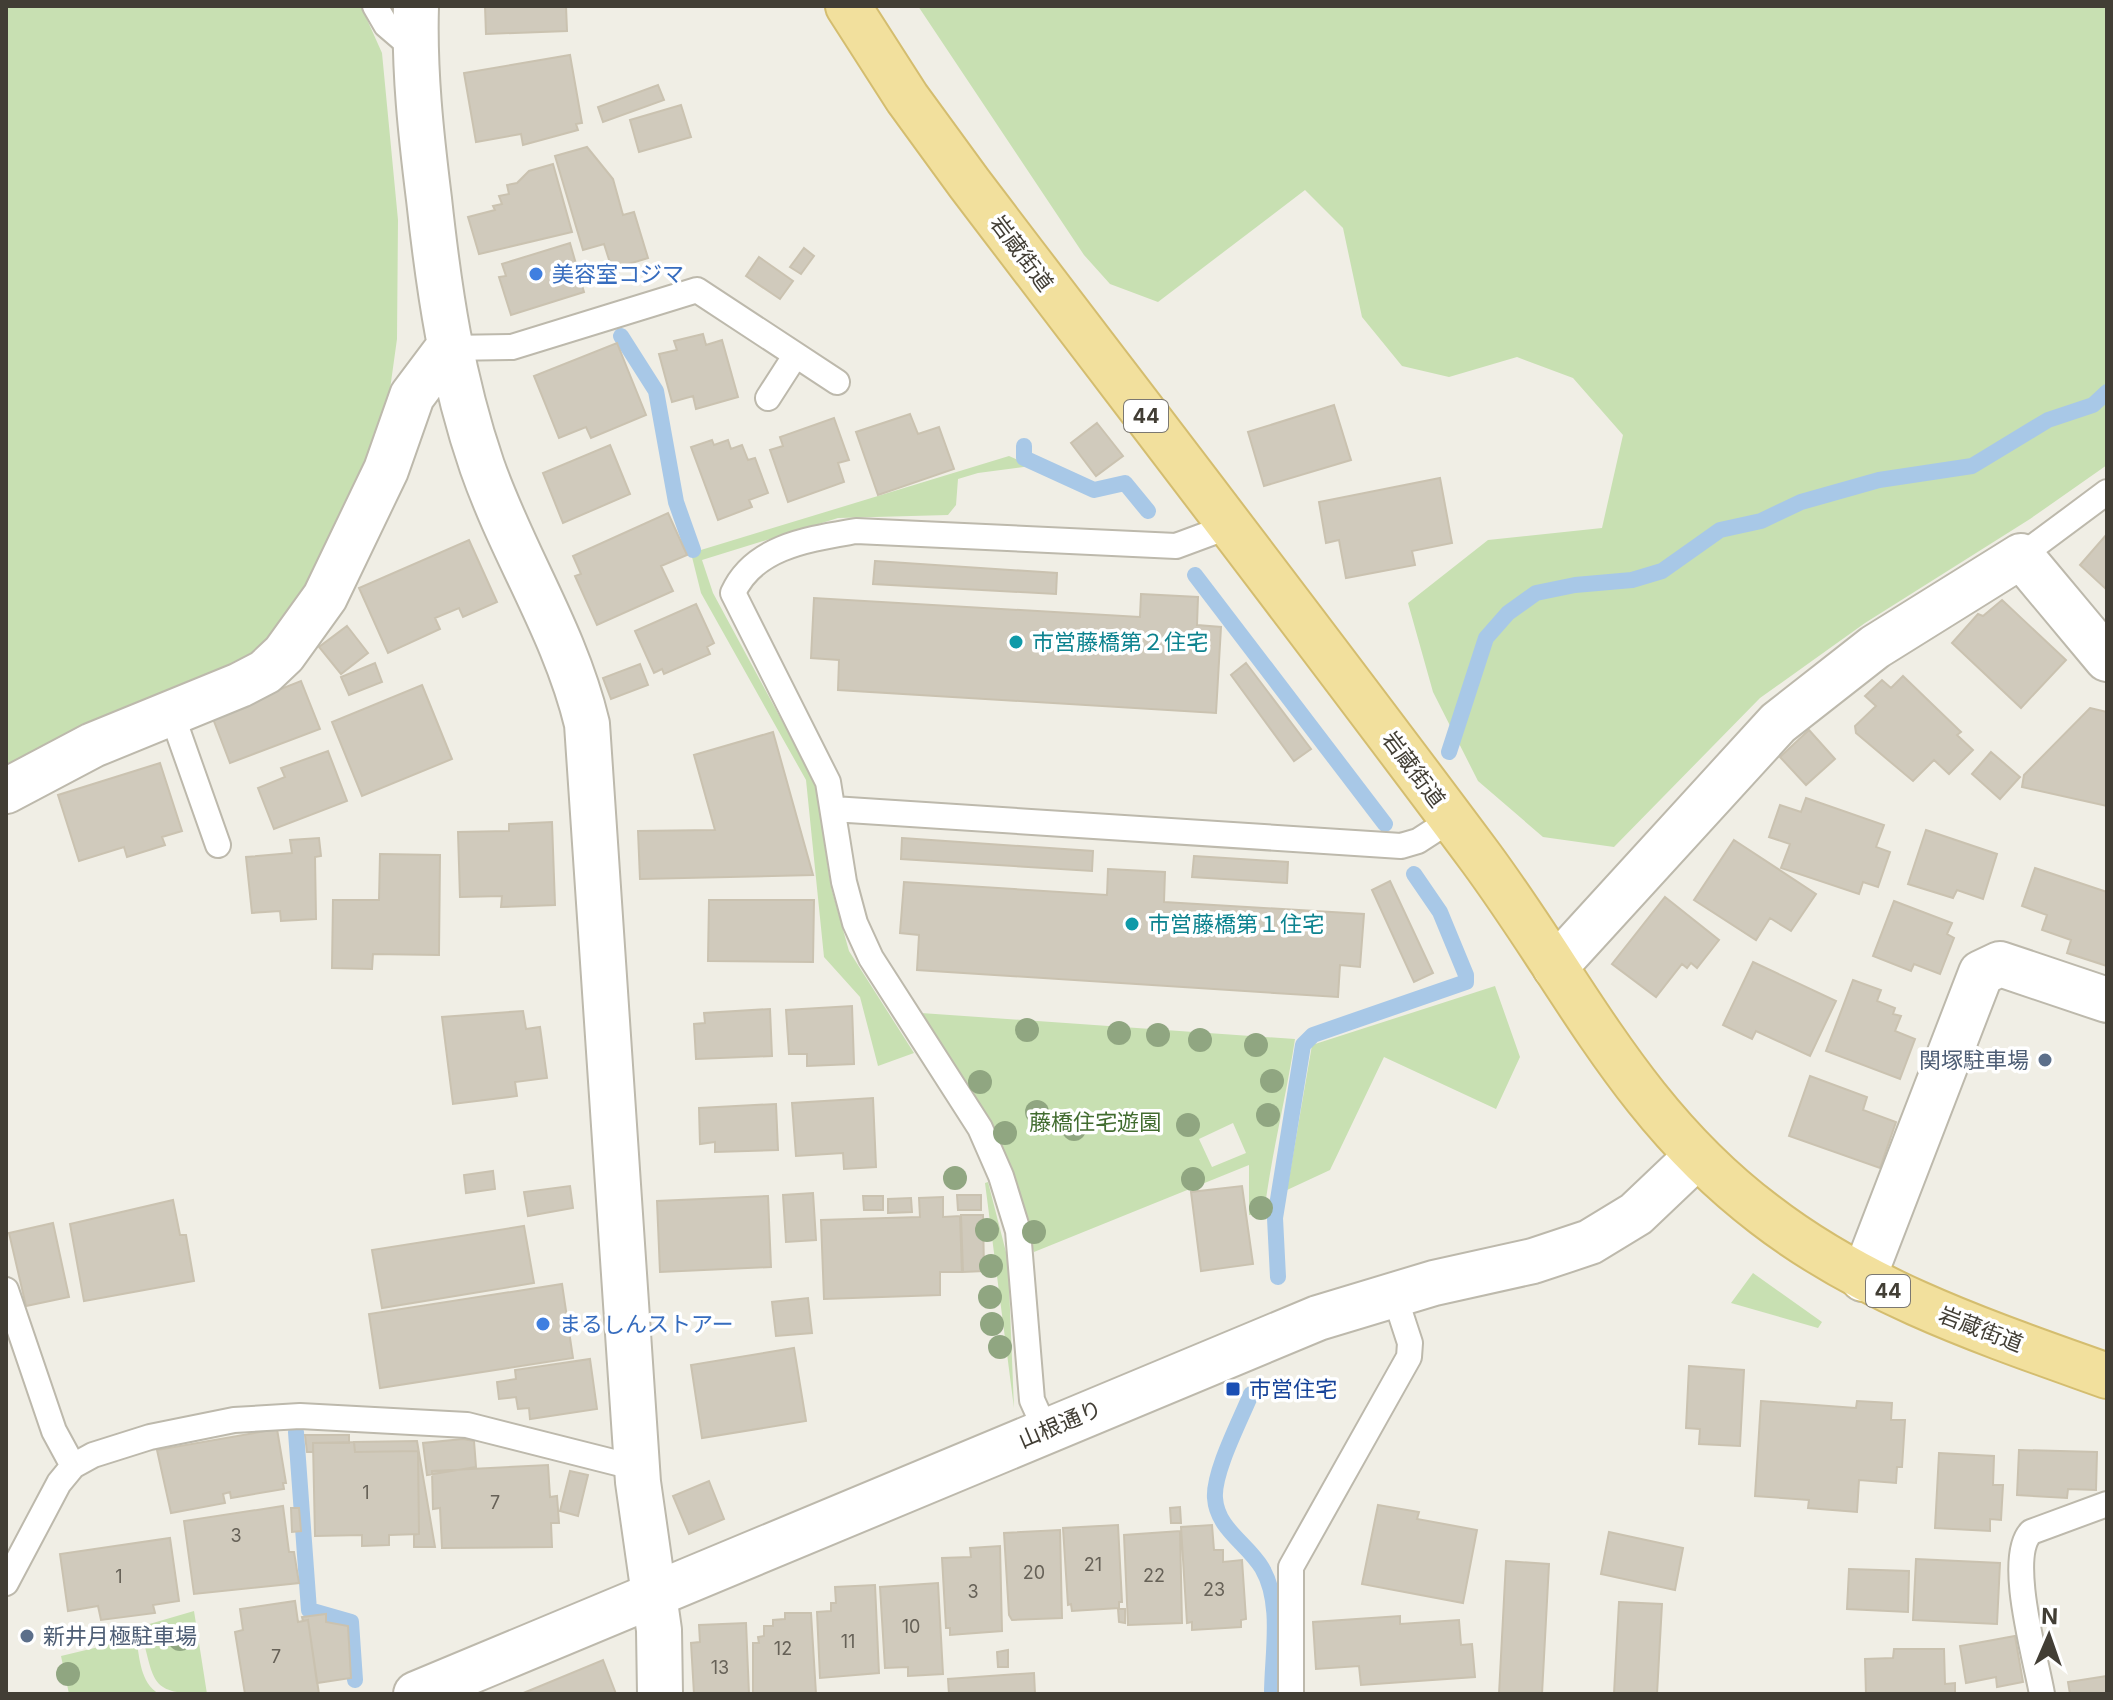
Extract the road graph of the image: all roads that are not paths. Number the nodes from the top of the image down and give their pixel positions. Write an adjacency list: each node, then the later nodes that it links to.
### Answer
1 (375, 6): 4 (lane)
2 (416, 6): 4 (street)
3 (848, 6): 10 (main road, 岩蔵街道 / 44)
4 (414, 49): 5 (street)
5 (448, 348): 6 (lane); 13 (street); 27 (street)
6 (795, 356): 7 (lane); 8 (lane)
7 (837, 382)
8 (768, 398)
9 (2107, 492): 11 (lane)
10 (1230, 526): 15 (lane); 16 (main road, 岩蔵街道 / 44)
11 (2021, 556): 12 (street); 18 (street)
12 (2107, 659)
13 (171, 712): 14 (street); 17 (lane)
14 (6, 791)
15 (833, 809): 16 (lane); 25 (lane)
16 (1452, 819): 18 (main road, 岩蔵街道 / 44)
17 (218, 845)
18 (1555, 967): 20 (main road, 岩蔵街道 / 44)
19 (2107, 1000): 21 (street)
20 (1696, 1157): 21 (main road, 岩蔵街道 / 44); 23 (street, 山根通り)
21 (1863, 1279): 24 (main road, 岩蔵街道 / 44)
22 (6, 1290): 26 (lane)
23 (1394, 1294): 25 (street, 山根通り); 33 (lane)
24 (2107, 1376)
25 (1046, 1431): 30 (street, 山根通り)
26 (73, 1466): 27 (lane); 29 (lane)
27 (637, 1468): 30 (street)
28 (2107, 1504): 34 (lane)
29 (6, 1583)
30 (653, 1594): 31 (street, 山根通り); 32 (street)
31 (416, 1694)
32 (660, 1694)
33 (1291, 1694)
34 (2042, 1694)

